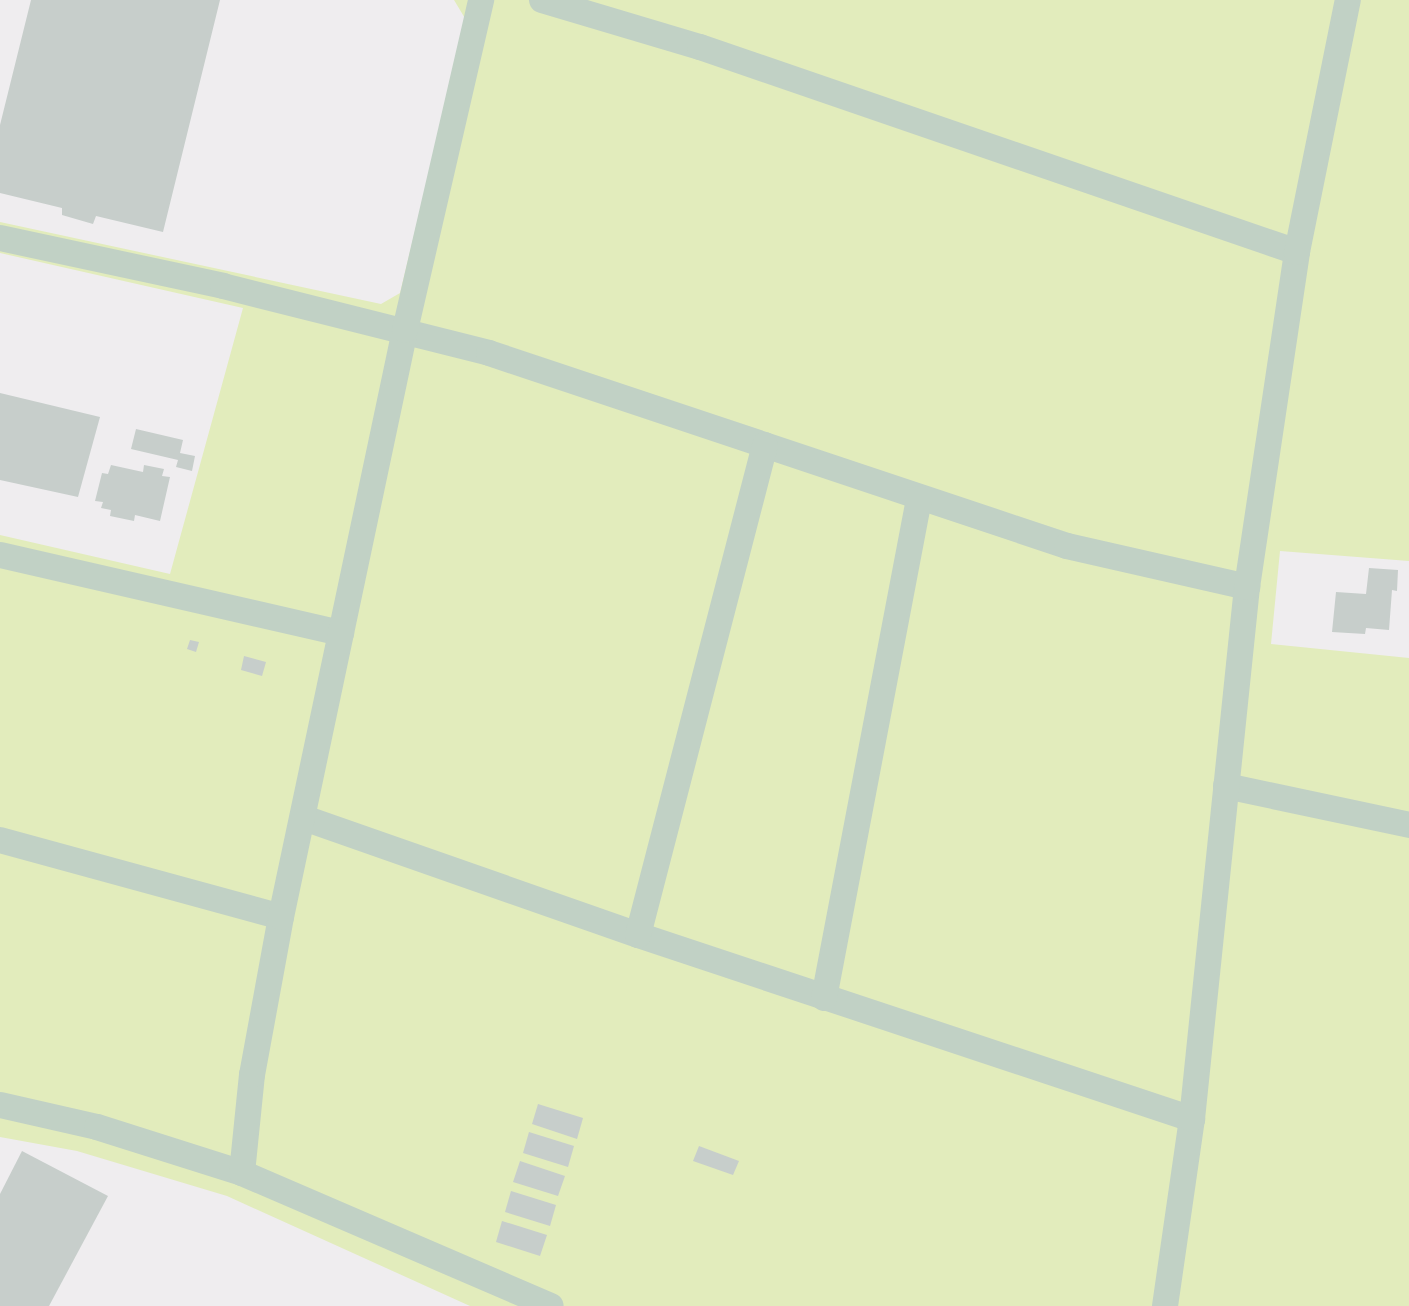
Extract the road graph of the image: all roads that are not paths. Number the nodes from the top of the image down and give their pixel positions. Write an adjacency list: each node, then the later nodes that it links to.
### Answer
1 (481, 0): 6 (street)
2 (542, 0): 5 (street)
3 (1348, 0): 5 (street)
4 (0, 238): 6 (street)
5 (1297, 252): 10 (street)
6 (405, 330): 7 (street); 11 (street)
7 (765, 445): 8 (street); 17 (street)
8 (919, 499): 10 (street); 18 (street)
9 (0, 555): 11 (street)
10 (1247, 587): 12 (street)
11 (341, 633): 13 (street)
12 (1226, 786): 14 (street); 20 (street)
13 (304, 818): 16 (street); 17 (street)
14 (1409, 825)
15 (0, 840): 16 (street)
16 (281, 917): 21 (street)
17 (638, 936): 18 (street)
18 (824, 998): 20 (street)
19 (0, 1105): 21 (street)
20 (1192, 1119): 23 (street)
21 (242, 1173): 22 (street)
22 (551, 1306)
23 (1165, 1306)

